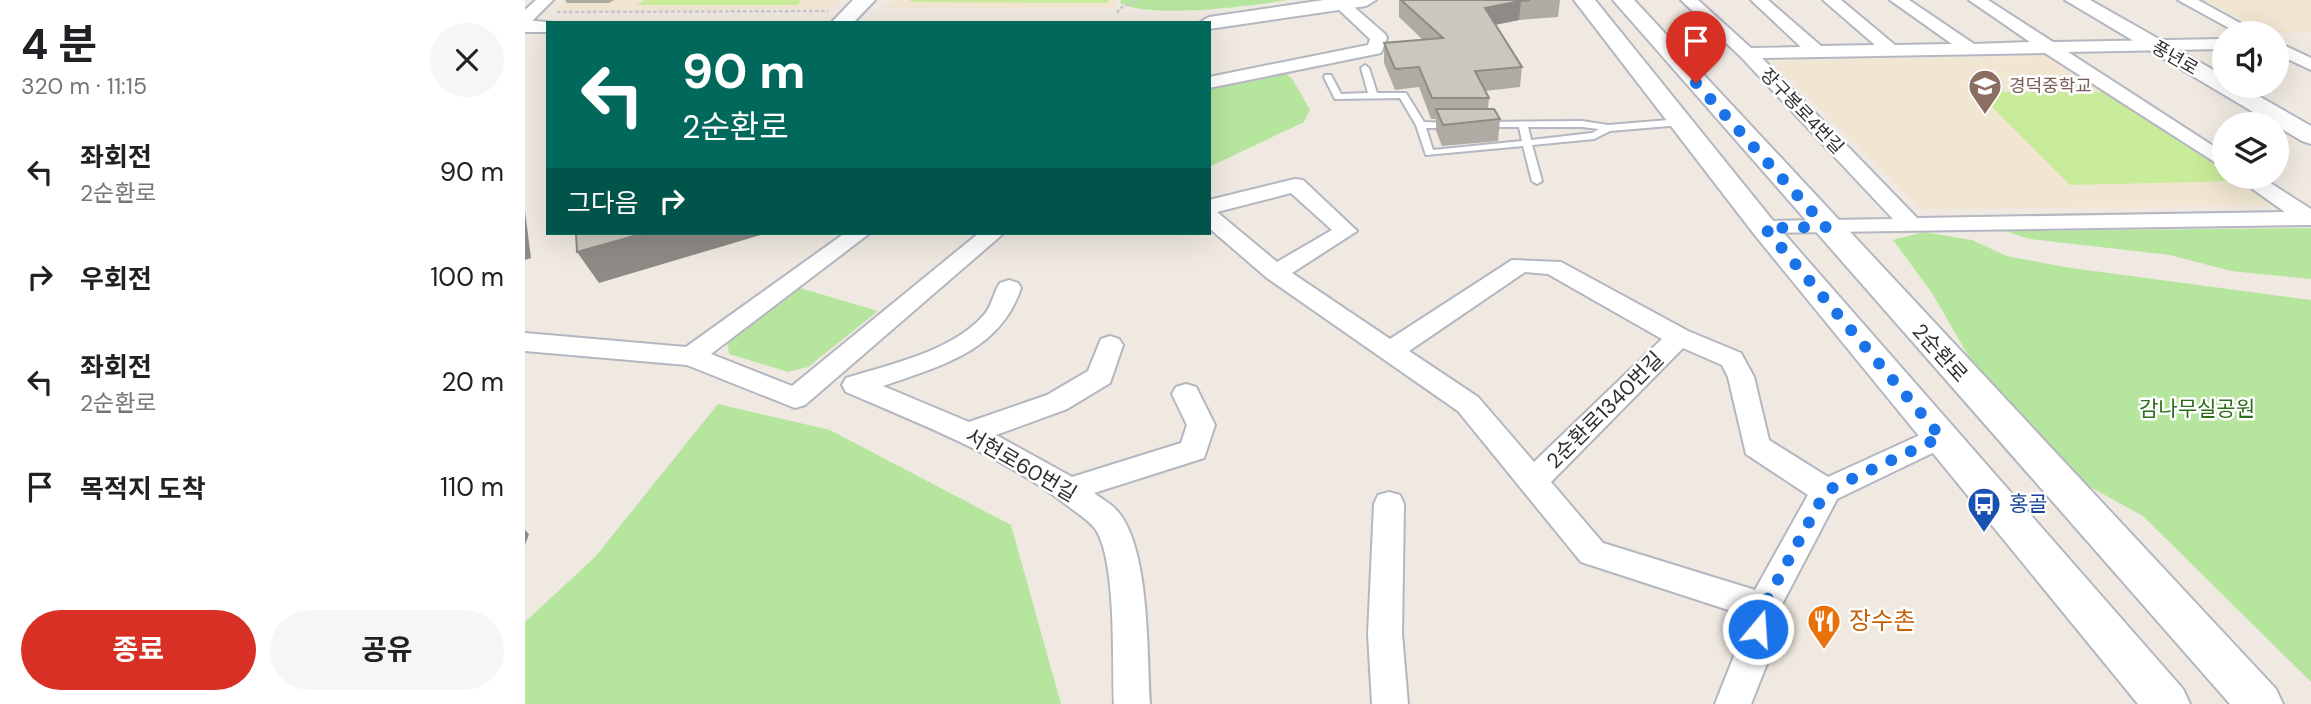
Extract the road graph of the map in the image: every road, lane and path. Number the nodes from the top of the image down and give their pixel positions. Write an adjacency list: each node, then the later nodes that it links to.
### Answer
1 (865, 0): 16 (street)
2 (1139, 0): 15 (path)
3 (1366, 0): 13 (street)
4 (1584, 0): 35 (street)
5 (1623, 0): 50 (street, 2순환로)
6 (1689, 0): 28 (street, 장구봉로4번길)
7 (1759, 0): 21 (street)
8 (1831, 0): 26 (street)
9 (1898, 0): 25 (street)
10 (1977, 0): 24 (street)
11 (2075, 0): 23 (street, 풍년로)
12 (2186, 0): 18 (street)
13 (1341, 5): 19 (street); 33 (street)
14 (547, 13): 16 (path); 17 (street); 20 (street)
15 (1117, 13)
16 (838, 17)
17 (525, 19)
18 (2227, 21)
19 (1211, 23)
20 (525, 26)
21 (1787, 26): 27 (street)
22 (2212, 45): 23 (street)
23 (2156, 47): 24 (street); 41 (street, 풍년로)
24 (2052, 49): 25 (street); 43 (street)
25 (1972, 50): 26 (street)
26 (1892, 51): 27 (street)
27 (1817, 52): 28 (street)
28 (1747, 53): 49 (street, 장구봉로4번길)
29 (2289, 53): 30 (street)
30 (2311, 65)
31 (1364, 68): 34 (lane)
32 (1328, 77): 34 (lane)
33 (1211, 83)
34 (1373, 96): 37 (lane)
35 (1681, 122): 40 (lane); 51 (street)
36 (1523, 124): 39 (lane); 40 (lane); 42 (lane)
37 (1421, 125): 38 (lane); 42 (lane)
38 (1459, 125)
39 (1472, 125)
40 (1608, 128): 42 (lane)
41 (2311, 136)
42 (1527, 143): 44 (lane)
43 (2212, 154)
44 (1537, 181)
45 (2266, 189): 48 (street)
46 (1211, 206): 54 (street)
47 (1211, 218): 54 (street)
48 (2311, 218): 49 (street)
49 (1912, 226): 50 (street)
50 (1826, 227): 51 (street); 73 (street, 2순환로)
51 (1765, 228): 63 (street)
52 (856, 235): 60 (street)
53 (991, 235): 60 (street)
54 (1275, 273): 59 (street)
55 (1009, 288): 62 (street, 서현로60번길)
56 (1679, 337): 59 (street, 2순환로1340번길); 64 (street, 2순환로1340번길); 66 (street, 2순환로1340번길)
57 (525, 342): 60 (street)
58 (1110, 345): 62 (street)
59 (1390, 351): 64 (street, 2순환로1340번길)
60 (691, 356)
61 (1186, 394): 65 (street)
62 (970, 433): 65 (street, 서현로60번길)
63 (1941, 437): 66 (street); 72 (street)
64 (1531, 483): 68 (street, 2순환로1340번길)
65 (1069, 489): 69 (street, 서현로60번길)
66 (1826, 491): 68 (street)
67 (1389, 504): 70 (street)
68 (1763, 607): 71 (street)
69 (1132, 704)
70 (1390, 704)
71 (1733, 704)
72 (2167, 704)
73 (2260, 704)

